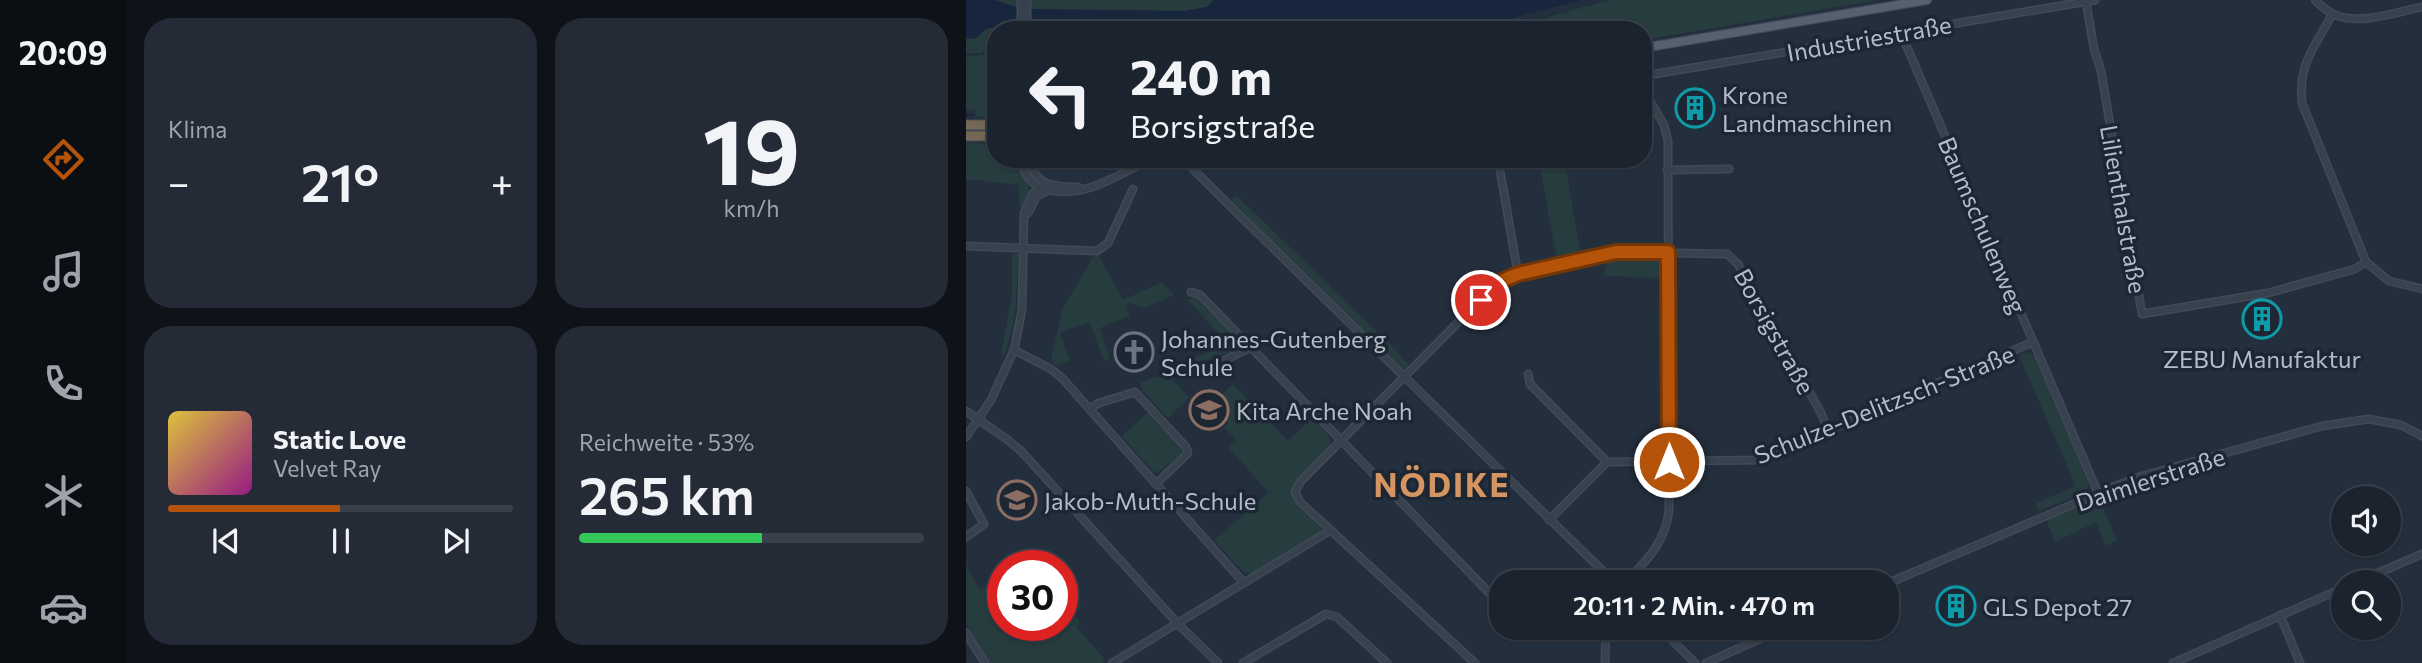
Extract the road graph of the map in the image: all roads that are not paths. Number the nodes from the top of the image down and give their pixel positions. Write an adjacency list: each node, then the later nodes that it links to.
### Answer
1 (1927, 0): 10 (main road)
2 (2095, 0): 4 (street, Industriestraße)
3 (2315, 0): 7 (street)
4 (2086, 2): 9 (street, Industriestraße); 32 (street, Lilienthalstraße)
5 (1024, 3): 8 (street)
6 (2422, 8): 7 (street)
7 (2332, 13): 32 (street)
8 (1024, 21)
9 (1901, 33): 11 (street, Industriestraße); 36 (street, Baumschulenweg)
10 (1652, 46)
11 (1652, 74)
12 (1652, 106): 23 (street)
13 (966, 125): 14 (highway)
14 (987, 125)
15 (966, 136): 16 (highway)
16 (987, 137)
17 (1026, 168): 24 (street)
18 (1031, 168): 24 (street)
19 (1135, 168): 25 (street)
20 (1192, 168): 41 (street)
21 (1500, 168): 33 (street)
22 (1729, 169): 23 (street)
23 (1667, 170): 31 (street)
24 (1033, 179): 25 (street); 26 (street); 28 (street)
25 (1048, 187): 26 (street); 28 (street)
26 (1038, 188): 28 (street)
27 (1133, 189): 30 (street)
28 (1033, 196): 30 (street)
29 (966, 246): 30 (street)
30 (1023, 249): 38 (street)
31 (1668, 252): 33 (street, Borsigstraße); 45 (street, Borsigstraße); 50 (street)
32 (2366, 262): 34 (street)
33 (1518, 274): 41 (street, Borsigstraße)
34 (2422, 289)
35 (1191, 292): 37 (street)
36 (2033, 342): 45 (street, Schulze-Delitzsch-Straße); 53 (street, Baumschulenweg)
37 (1251, 347): 39 (street); 48 (street)
38 (1014, 350): 42 (street); 44 (street)
39 (1215, 365)
40 (1528, 374): 49 (street)
41 (1404, 377): 48 (street, Borsigstraße); 54 (street)
42 (1090, 408): 51 (street); 51 (street)
43 (966, 411): 44 (street)
44 (979, 420): 47 (street); 66 (street)
45 (1829, 431): 50 (street, Schulze-Delitzsch-Straße)
46 (2422, 436): 53 (street, Daimlerstraße)
47 (966, 437)
48 (1340, 442): 55 (street, Borsigstraße); 63 (street)
49 (1607, 462): 50 (street, Schulze-Delitzsch-Straße); 54 (street)
50 (1669, 462): 59 (street)
51 (1157, 483): 62 (street)
52 (966, 491): 56 (street)
53 (2098, 493): 61 (street, Daimlerstraße)
54 (1549, 520): 58 (street)
55 (1331, 530): 62 (street); 76 (street)
56 (966, 537)
57 (2422, 554): 60 (street)
58 (1601, 570)
59 (1638, 570)
60 (2386, 570)
61 (1899, 578)
62 (1244, 583): 66 (street)
63 (1489, 593)
64 (2331, 593): 65 (street)
65 (2280, 615): 80 (street); 81 (street)
66 (1178, 624): 72 (street); 73 (street)
67 (966, 633): 71 (street)
68 (1606, 640): 77 (street)
69 (1672, 640): 78 (street)
70 (1757, 640): 79 (street)
71 (985, 663)
72 (1112, 663)
73 (1218, 663)
74 (1243, 663): 75 (street)
75 (1387, 663)
76 (1475, 663)
77 (1605, 663)
78 (1694, 663)
79 (1706, 663)
80 (2173, 663)
81 (2300, 663)

